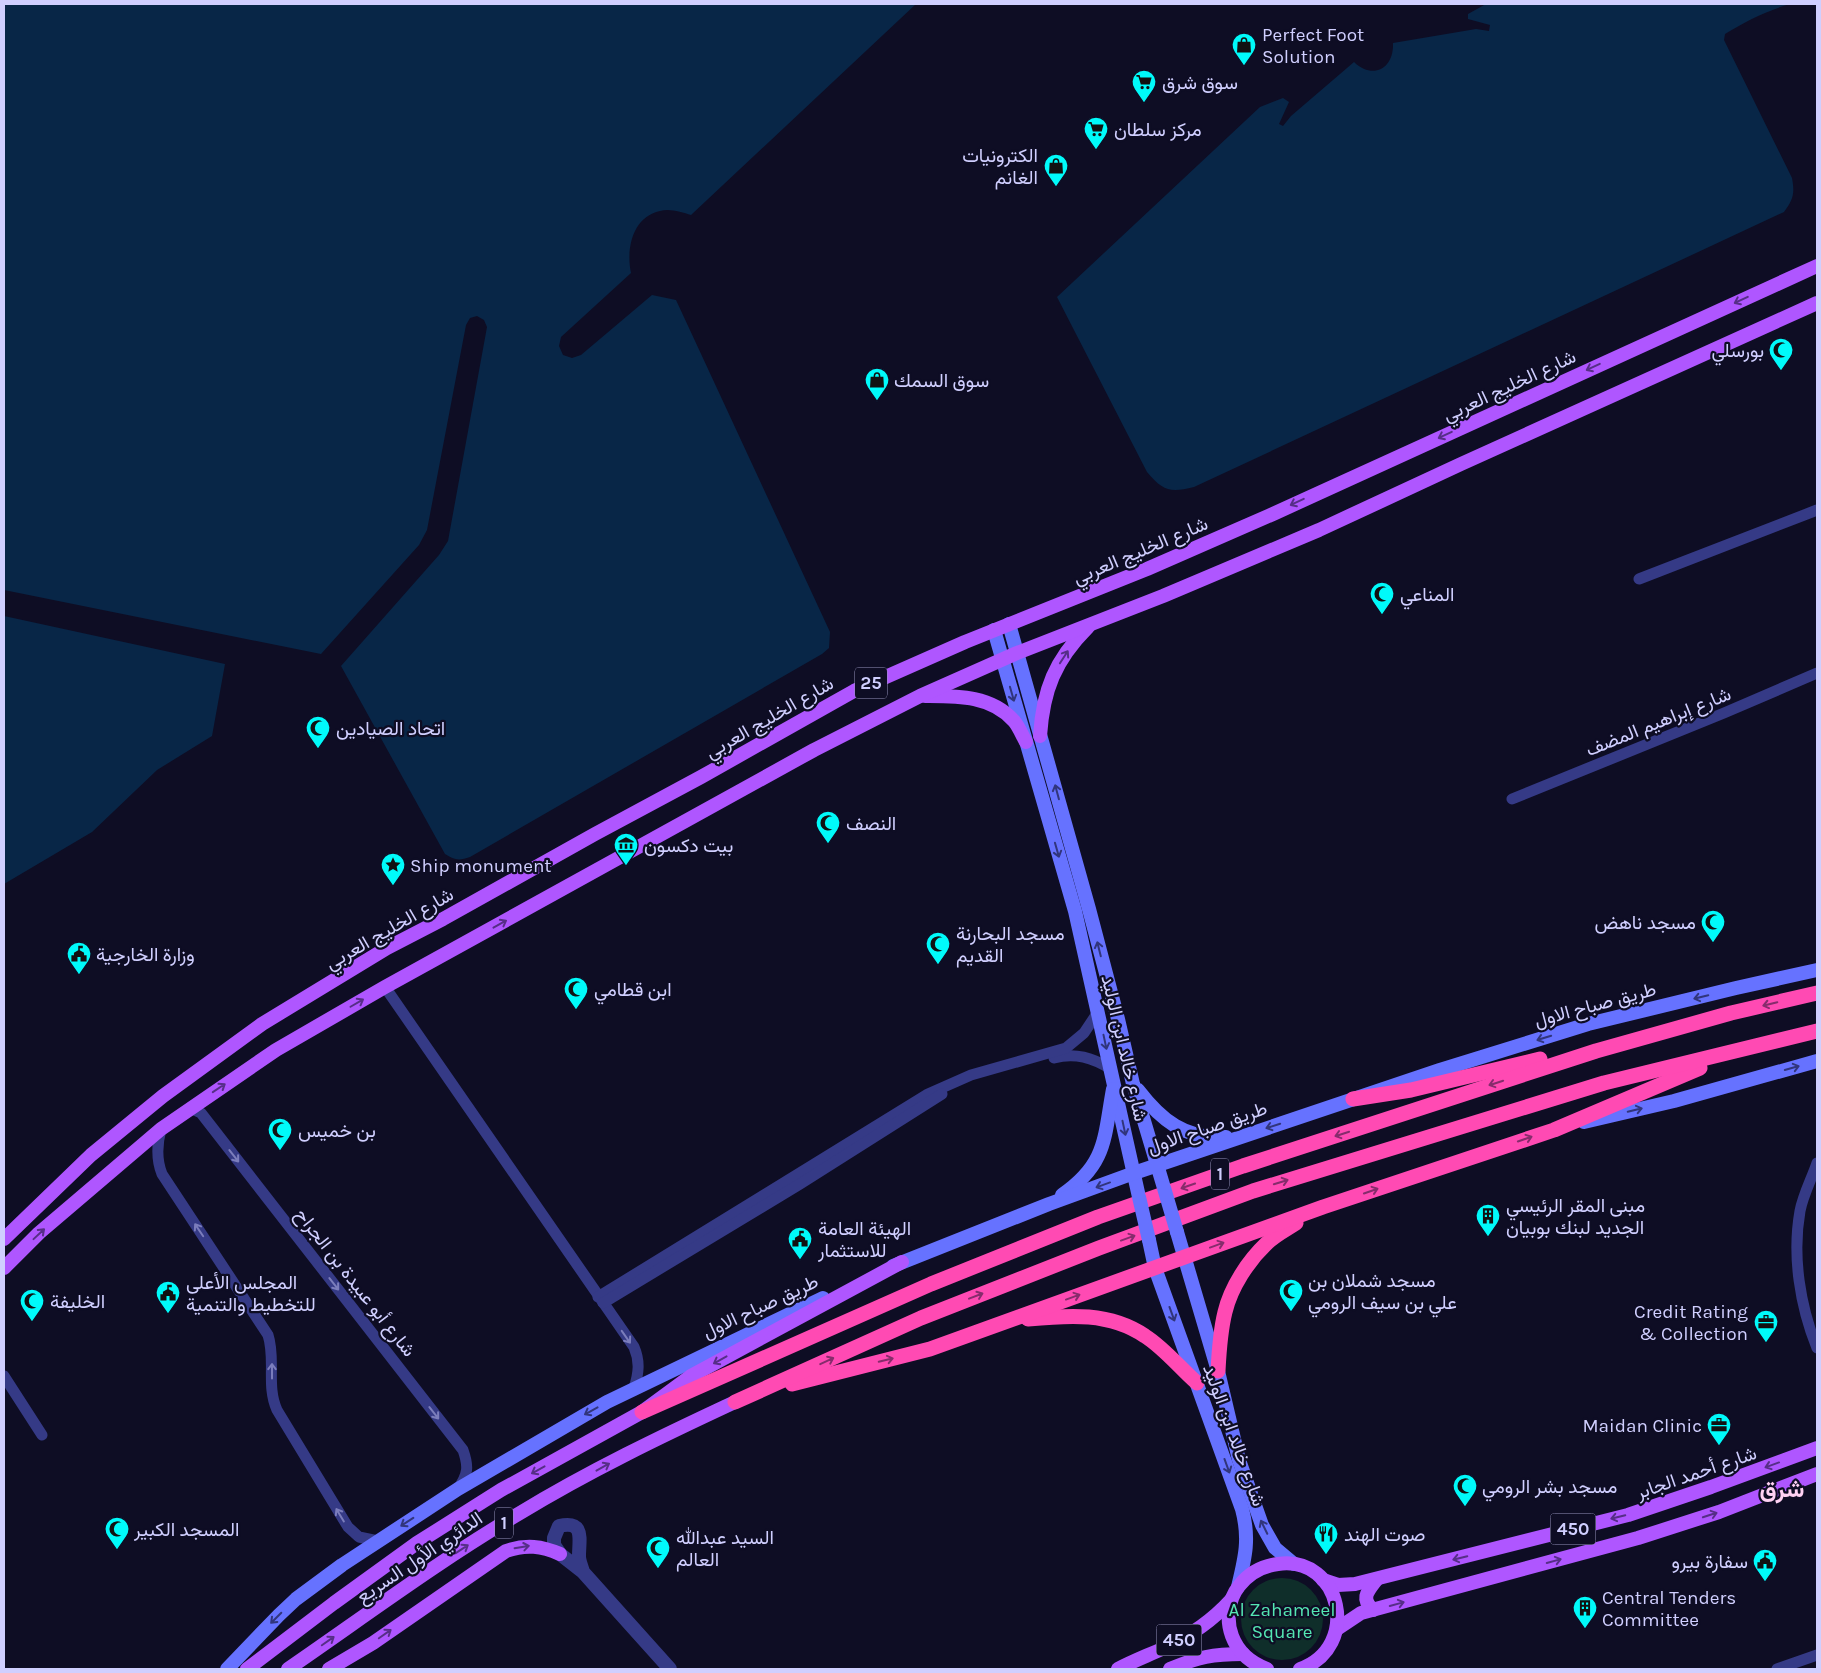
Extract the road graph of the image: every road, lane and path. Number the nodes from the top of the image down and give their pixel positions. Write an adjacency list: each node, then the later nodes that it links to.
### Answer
1 (1817, 255): 3 (main road)
2 (1817, 266): 3 (main road, شارع الخليج العربي / 25)
3 (1772, 286): 8 (main road, شارع الخليج العربي / 25, one-way to 8)
4 (1817, 303): 7 (main road, 25)
5 (1817, 510): 6 (street)
6 (1639, 579)
7 (1092, 623): 10 (main road, 25); 14 (main road, one-way to 7)
8 (1010, 624): 9 (main road, شارع الخليج العربي / 25); 10 (main road, شارع خالد ابن الوليد)
9 (994, 630): 11 (main road, شارع خالد ابن الوليد); 38 (main road, شارع الخليج العربي / 25)
10 (1017, 653): 11 (main road, 25); 14 (main road, شارع خالد ابن الوليد)
11 (1002, 659): 13 (main road, 25); 15 (main road, شارع خالد ابن الوليد, one-way to 15)
12 (1817, 674): 16 (street, شارع إبراهيم المضف)
13 (920, 696): 15 (main road); 18 (main road, 25, one-way to 13)
14 (1040, 736): 27 (main road, شارع خالد ابن الوليد, one-way to 14)
15 (1026, 742): 20 (main road, شارع خالد ابن الوليد, one-way to 20)
16 (1512, 799)
17 (1817, 970): 28 (main road, طريق صباح الاول, one-way to 28)
18 (384, 987): 29 (main road, 25, one-way to 18); 43 (street)
19 (1817, 993): 23 (highway, 1, one-way to 23)
20 (1098, 1012): 24 (street); 26 (main road, شارع خالد ابن الوليد, one-way to 26)
21 (1817, 1031): 22 (highway, 1)
22 (1741, 1050): 31 (highway); 50 (highway, 1, one-way to 22)
23 (1596, 1051): 28 (highway); 52 (highway, 1, one-way to 52)
24 (1061, 1053): 26 (street); 43 (street)
25 (1816, 1062): 31 (main road, one-way to 25)
26 (1112, 1076): 35 (main road, شارع خالد ابن الوليد, one-way to 35); 36 (main road)
27 (1133, 1084): 32 (main road); 34 (main road, شارع خالد ابن الوليد)
28 (1353, 1099): 32 (main road, طريق صباح الاول, one-way to 32)
29 (190, 1108): 30 (main road, 25); 56 (street, شارع أبو عبيدة بن الجراح, one-way to 56)
30 (161, 1129): 41 (main road, 25, one-way to 30); 57 (street, one-way to 30)
31 (1554, 1130): 37 (highway, one-way to 31)
32 (1244, 1135): 34 (main road, طريق صباح الاول)
33 (1817, 1163): 45 (street)
34 (1157, 1165): 35 (main road, طريق صباح الاول); 39 (main road, شارع خالد ابن الوليد, bridge)
35 (1134, 1173): 36 (main road, طريق صباح الاول, one-way to 36); 42 (main road, شارع خالد ابن الوليد, bridge)
36 (1049, 1204): 40 (main road, طريق صباح الاول)
37 (1323, 1207): 39 (highway, one-way to 37); 46 (highway)
38 (4, 1239)
39 (1184, 1257): 42 (highway); 46 (main road, شارع خالد ابن الوليد)
40 (902, 1262): 49 (main road, طريق صباح الاول); 52 (main road, الدائري الأول السريع, one-way to 52)
41 (4, 1268)
42 (1155, 1268): 44 (highway, one-way to 42); 48 (main road, شارع خالد ابن الوليد, one-way to 48)
43 (601, 1300): 49 (street, one-way to 49)
44 (1007, 1322): 48 (highway); 50 (highway, one-way to 44)
45 (1817, 1348)
46 (1218, 1371): 59 (main road, شارع خالد ابن الوليد, one-way to 46)
47 (4, 1376): 53 (street)
48 (1197, 1383): 63 (main road, شارع خالد ابن الوليد, one-way to 63)
49 (634, 1388): 56 (main road, الدائري الأول السريع, one-way to 56)
50 (754, 1394): 51 (highway, 1)
51 (735, 1402): 73 (main road, الدائري الأول السريع / 1, one-way to 51)
52 (642, 1412): 72 (main road, الدائري الأول السريع / 1, one-way to 72)
53 (42, 1436)
54 (1816, 1448): 61 (main road, شارع أحمد الجابر / 450, one-way to 61)
55 (1817, 1474): 64 (main road, 450, one-way to 55)
56 (458, 1489): 57 (main road, الدائري الأول السريع, one-way to 57)
57 (378, 1541): 71 (main road, الدائري الأول السريع, one-way to 71)
58 (560, 1554): 60 (street); 60 (street); 74 (main road, one-way to 58)
59 (1294, 1564): 62 (main road, 450); 63 (main road, 450)
60 (584, 1572): 75 (street)
61 (1377, 1579): 62 (main road, شارع أحمد الجابر / 450); 64 (main road)
62 (1323, 1580): 65 (main road)
63 (1235, 1593): 66 (main road, 450); 67 (main road, 450)
64 (1373, 1610): 65 (main road, 450)
65 (1337, 1629): 69 (main road)
66 (1166, 1647): 70 (main road); 76 (main road, 450)
67 (1243, 1654): 70 (main road, 450); 77 (main road, 450)
68 (1817, 1655): 79 (street)
69 (1316, 1665): 78 (main road)
70 (1174, 1667)
71 (227, 1669)
72 (247, 1669)
73 (288, 1669)
74 (330, 1669)
75 (670, 1669)
76 (1118, 1669)
77 (1267, 1669)
78 (1300, 1669)
79 (1777, 1669)

